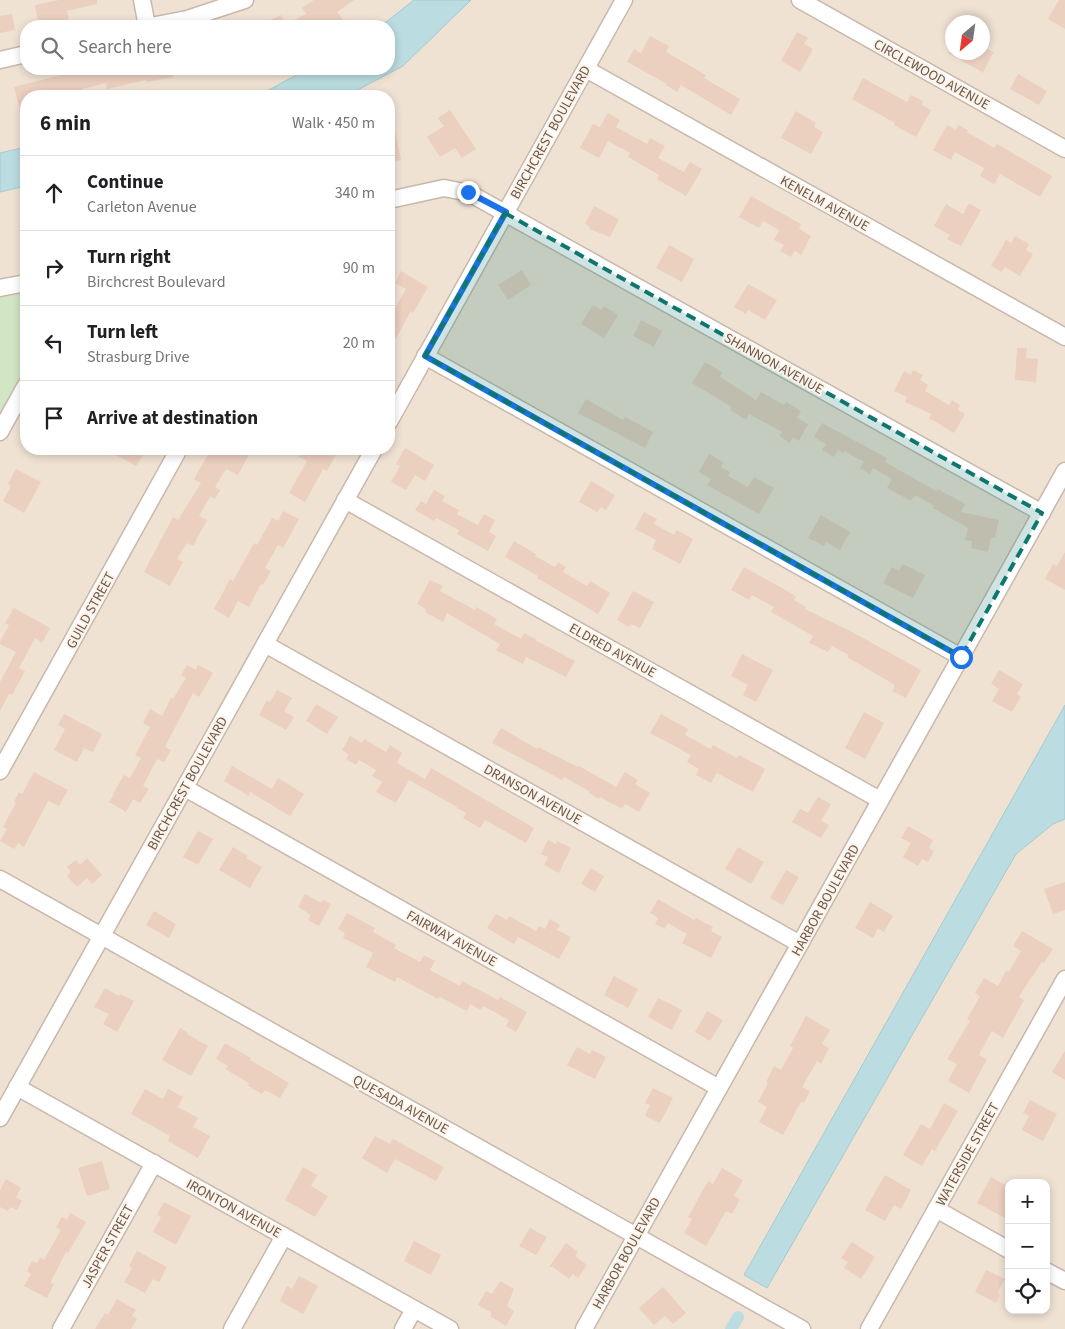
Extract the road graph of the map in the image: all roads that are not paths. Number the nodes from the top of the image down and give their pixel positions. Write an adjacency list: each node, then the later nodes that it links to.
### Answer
1 (142, 0): 5 (street)
2 (245, 0): 6 (street)
3 (624, 0): 9 (street, BIRCHCREST BOULEVARD)
4 (800, 0): 10 (street, CIRCLEWOOD AVENUE)
5 (147, 20)
6 (182, 20)
7 (20, 55): 8 (street)
8 (0, 60)
9 (586, 69): 12 (street, BIRCHCREST BOULEVARD); 15 (street, KENELM AVENUE)
10 (1065, 148)
11 (395, 199): 12 (street, SHANNON AVENUE)
12 (506, 212): 16 (street, BIRCHCREST BOULEVARD); 24 (street, SHANNON AVENUE)
13 (20, 284): 14 (street)
14 (0, 288)
15 (1065, 337)
16 (425, 356): 18 (street, BIRCHCREST BOULEVARD); 26 (street)
17 (20, 396): 19 (street)
18 (395, 411)
19 (0, 432)
20 (177, 455): 27 (street, GUILD STREET)
21 (371, 455): 23 (street, BIRCHCREST BOULEVARD)
22 (1065, 471): 24 (street, HARBOR BOULEVARD)
23 (345, 500): 25 (street, BIRCHCREST BOULEVARD); 29 (street, ELDRED AVENUE)
24 (1042, 513): 26 (street, HARBOR BOULEVARD)
25 (265, 644): 28 (street, BIRCHCREST BOULEVARD); 32 (street, DRANSON AVENUE)
26 (961, 657): 29 (street, HARBOR BOULEVARD)
27 (0, 771)
28 (185, 788): 31 (street, BIRCHCREST BOULEVARD); 35 (street, FAIRWAY AVENUE)
29 (880, 800): 32 (street, HARBOR BOULEVARD)
30 (0, 879): 31 (street, QUESADA AVENUE)
31 (102, 936): 34 (street, BIRCHCREST BOULEVARD); 40 (street, QUESADA AVENUE)
32 (800, 944): 35 (street, HARBOR BOULEVARD)
33 (1065, 980): 38 (street, WATERSIDE STREET)
34 (18, 1087): 36 (street, BIRCHCREST BOULEVARD); 37 (street, IRONTON AVENUE)
35 (719, 1088): 40 (street, HARBOR BOULEVARD)
36 (0, 1118)
37 (154, 1163): 39 (street, IRONTON AVENUE); 45 (street, JASPER STREET)
38 (936, 1209): 41 (street); 51 (street, WATERSIDE STREET)
39 (284, 1236): 44 (street, IRONTON AVENUE); 46 (street)
40 (636, 1236): 49 (street, HARBOR BOULEVARD); 50 (street, QUESADA AVENUE)
41 (1005, 1248)
42 (1050, 1273): 43 (street)
43 (1065, 1281)
44 (414, 1309): 47 (street); 48 (street, IRONTON AVENUE)
45 (61, 1329)
46 (232, 1329)
47 (403, 1329)
48 (450, 1329)
49 (584, 1329)
50 (802, 1329)
51 (869, 1329)

